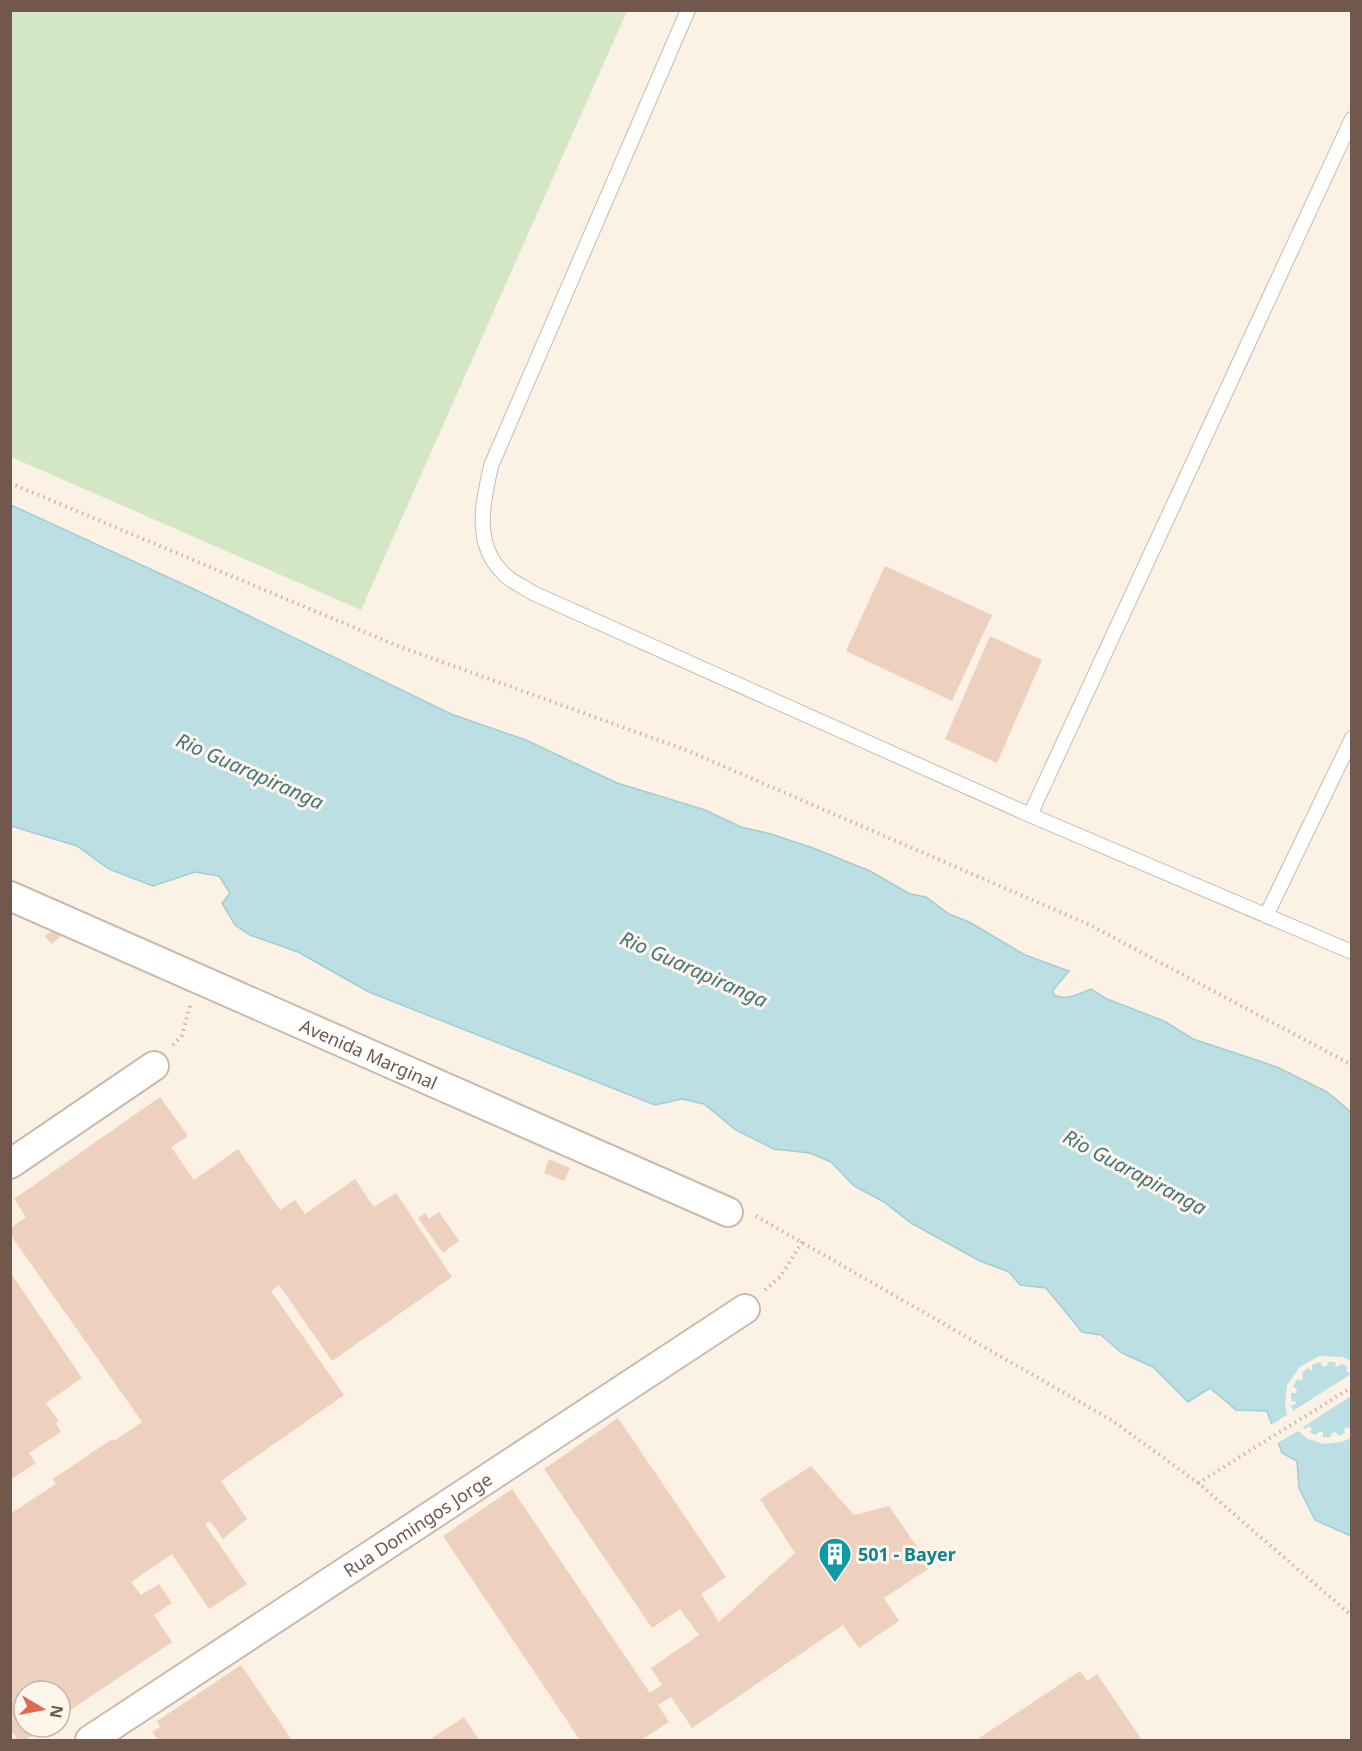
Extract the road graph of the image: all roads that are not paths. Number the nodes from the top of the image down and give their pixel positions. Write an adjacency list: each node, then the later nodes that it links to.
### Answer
1 (688, 10): 4 (lane)
2 (1352, 119): 4 (lane)
3 (1352, 738): 6 (lane)
4 (1030, 815): 6 (lane)
5 (10, 896): 10 (street, Avenida Marginal)
6 (1266, 916): 7 (lane)
7 (1352, 952)
8 (154, 1066): 9 (street)
9 (10, 1164)
10 (728, 1212)
11 (745, 1309): 12 (street, Rua Domingos Jorge)
12 (90, 1740)

